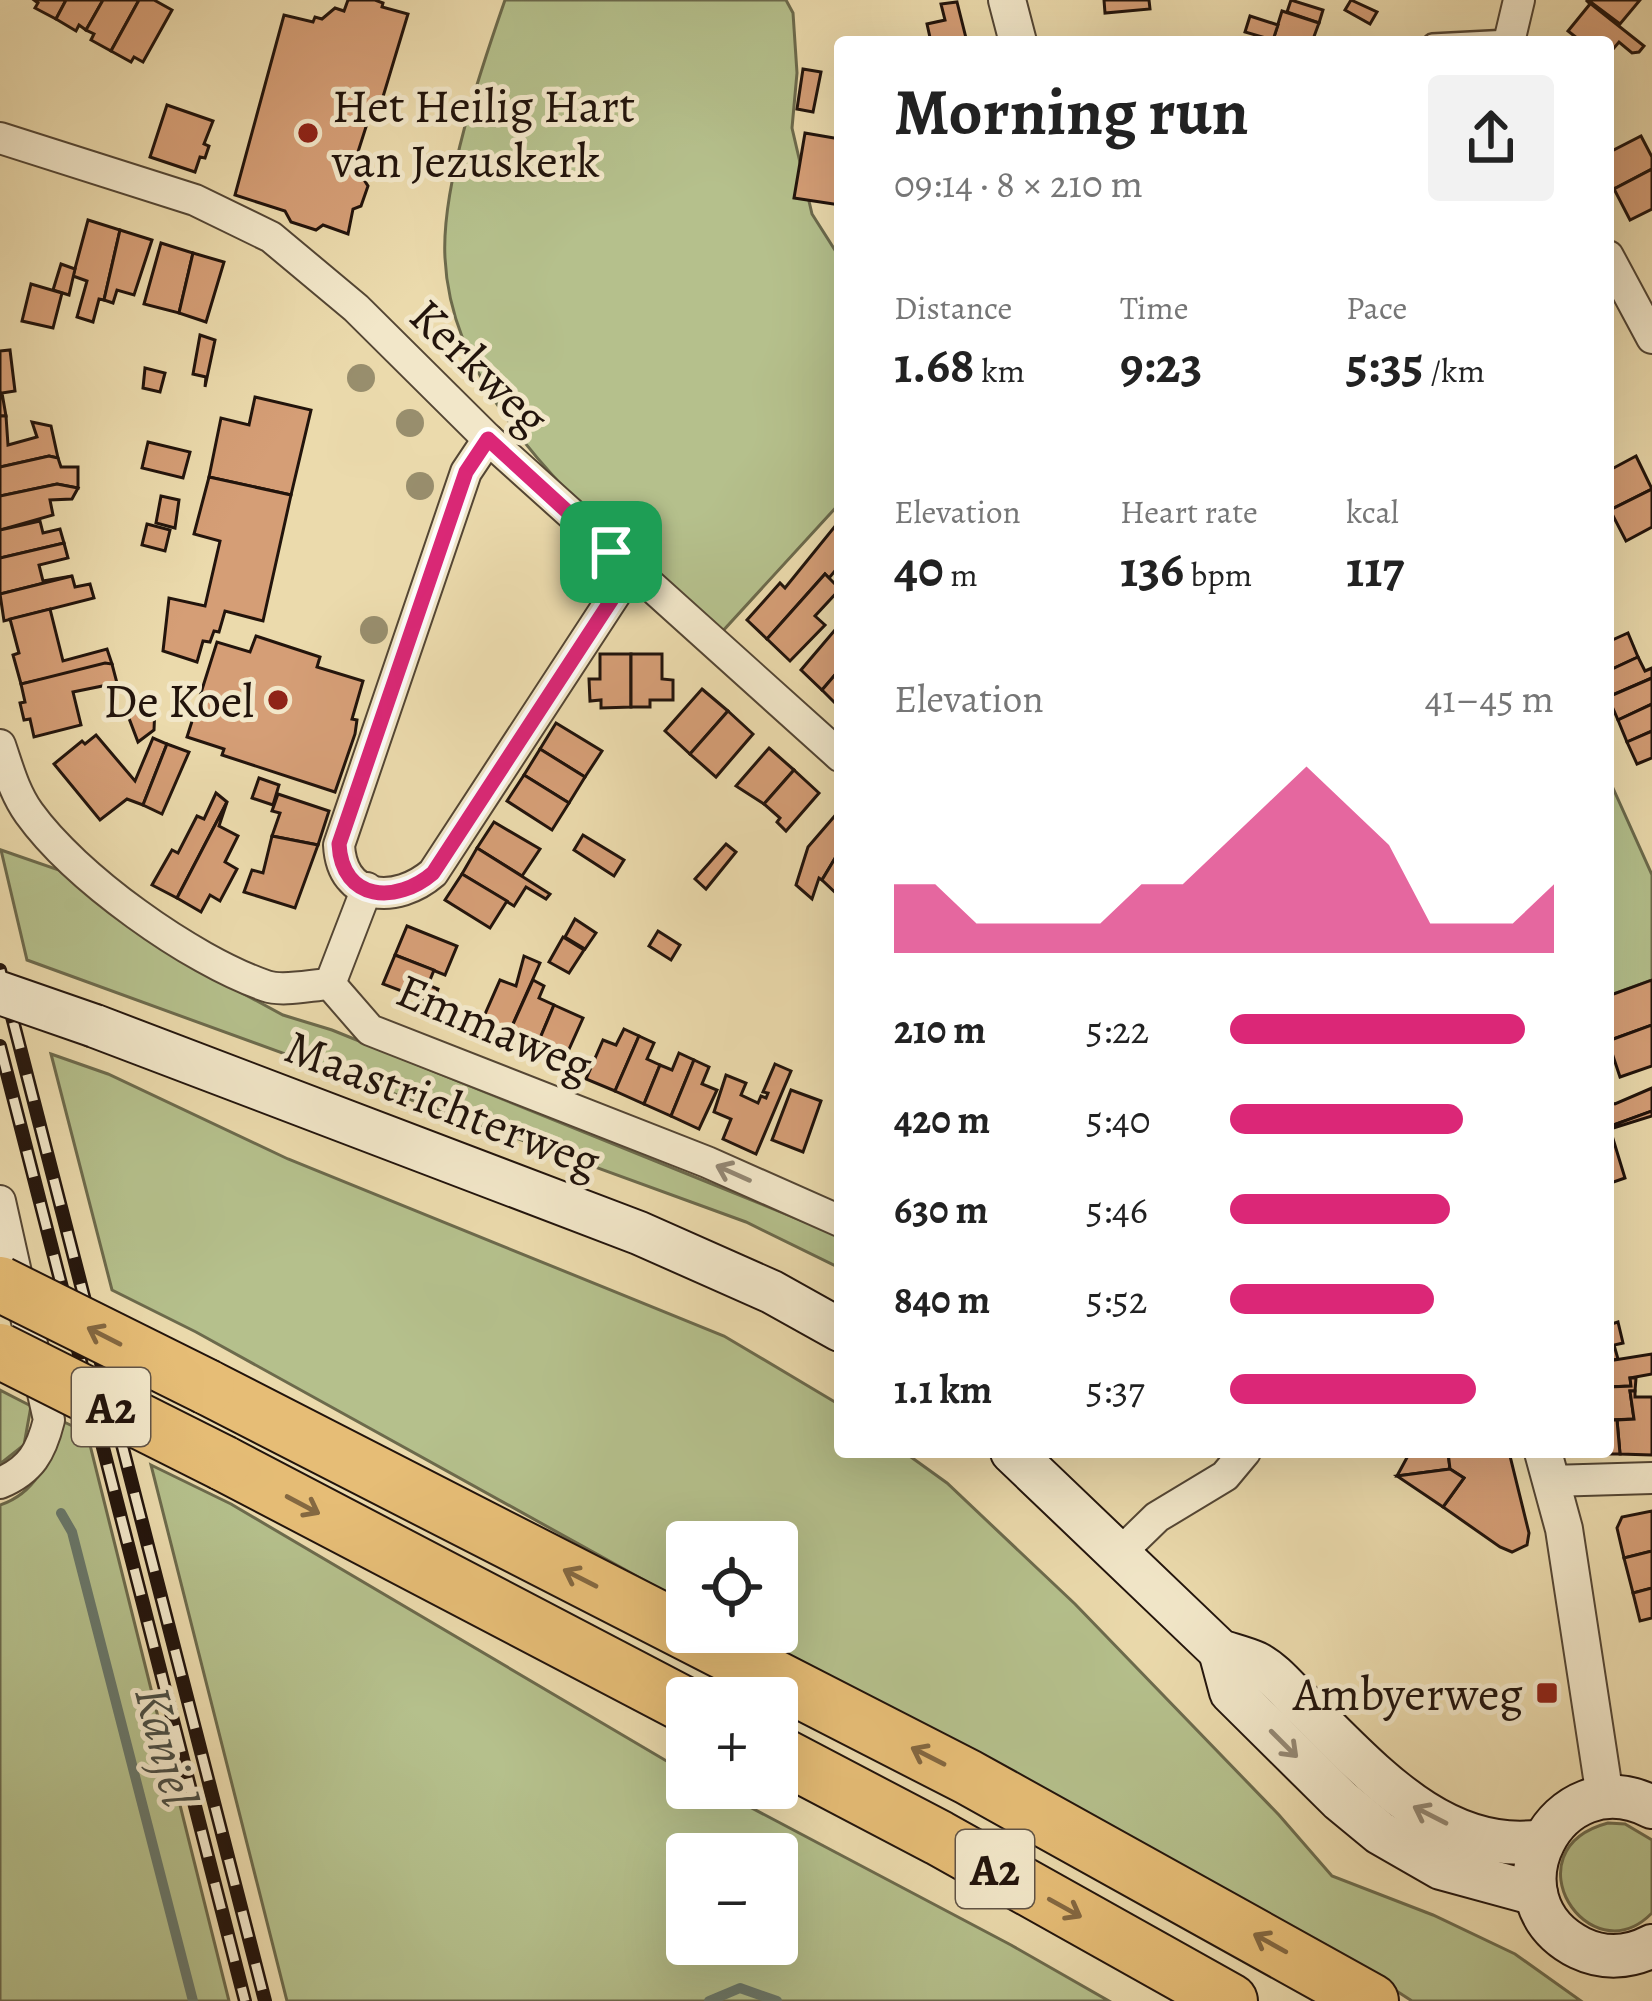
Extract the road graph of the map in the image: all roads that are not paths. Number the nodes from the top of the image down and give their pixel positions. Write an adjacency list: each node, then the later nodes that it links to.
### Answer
1 (1006, 0): 3 (street)
2 (1519, 0): 4 (street)
3 (1016, 36)
4 (1510, 36)
5 (0, 138): 8 (street, Kerkweg)
6 (1614, 267): 7 (street)
7 (1652, 338)
8 (488, 439): 9 (street, Kerkweg); 12 (street)
9 (631, 570): 11 (street, Kerkweg); 12 (street)
10 (0, 745): 13 (street, Emmaweg)
11 (834, 751)
12 (367, 888): 13 (street)
13 (330, 984): 16 (street, Emmaweg, one-way to 13)
14 (0, 993): 18 (main road, Maastrichterweg, bridge)
15 (0, 1201): 24 (street)
16 (834, 1218)
17 (0, 1284): 35 (highway, A2, one-way to 17, bridge)
18 (834, 1327)
19 (0, 1351): 27 (highway, A2, one-way to 27, bridge)
20 (1019, 1458): 25 (main road)
21 (1240, 1458): 25 (street)
22 (1546, 1466): 23 (street); 29 (street)
23 (1652, 1478)
24 (0, 1483)
25 (1121, 1552): 26 (main road)
26 (1220, 1651): 31 (main road, one-way to 26); 32 (main road, one-way to 32)
27 (666, 1695)
28 (798, 1765): 34 (highway, A2, one-way to 34)
29 (1605, 1797): 30 (main road); 31 (main road)
30 (1652, 1807)
31 (1542, 1841): 32 (main road)
32 (1536, 1894): 33 (main road)
33 (1649, 1959)
34 (1221, 1997)
35 (1371, 2001)

